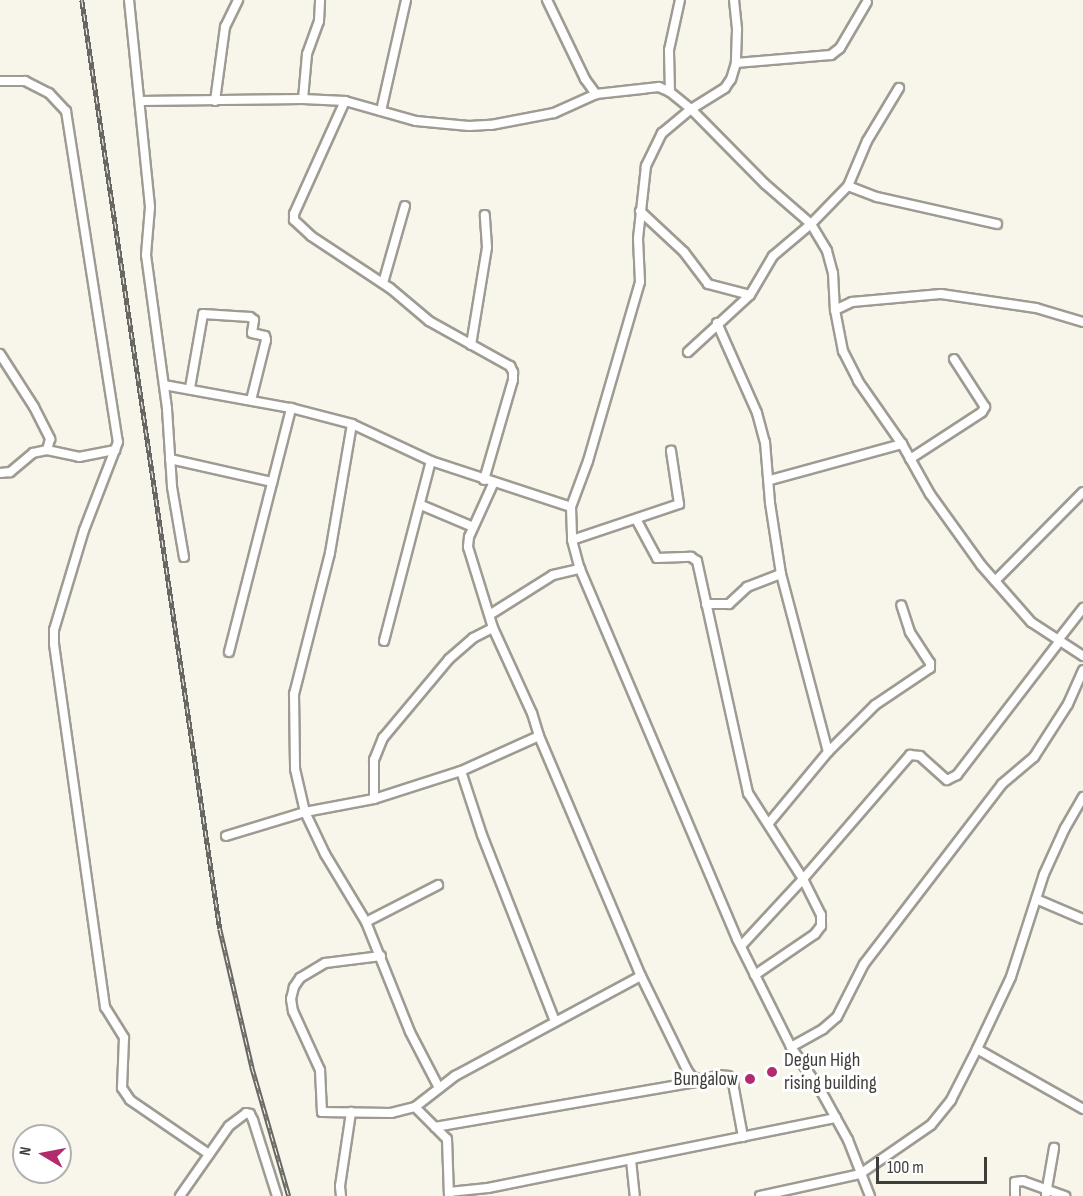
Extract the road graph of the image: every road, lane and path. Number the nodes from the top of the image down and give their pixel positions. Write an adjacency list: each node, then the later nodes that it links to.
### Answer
1 (129, 0): 17 (street)
2 (238, 0): 15 (street)
3 (320, 0): 14 (street)
4 (406, 0): 19 (street)
5 (547, 0): 13 (street)
6 (680, 0): 12 (street)
7 (734, 0): 9 (street)
8 (867, 2): 9 (street)
9 (736, 63): 18 (street)
10 (0, 81): 42 (street)
11 (899, 88): 20 (street)
12 (670, 92): 13 (street); 18 (street)
13 (596, 94): 19 (street)
14 (303, 99): 15 (street); 16 (street)
15 (215, 100): 17 (street)
16 (345, 101): 19 (street); 26 (street)
17 (140, 102): 35 (street)
18 (691, 109): 22 (street); 24 (street)
19 (381, 111)
20 (848, 186): 24 (street); 25 (street)
21 (405, 207): 26 (street)
22 (640, 211): 27 (street); 54 (street)
23 (485, 215): 31 (street)
24 (811, 224): 27 (street); 28 (street)
25 (997, 224)
26 (383, 283): 31 (street)
27 (750, 295): 30 (street)
28 (835, 310): 29 (street); 40 (street)
29 (1083, 322)
30 (717, 323): 32 (street); 49 (street)
31 (471, 345): 48 (street)
32 (688, 352)
33 (0, 354): 41 (street)
34 (954, 359): 45 (street)
35 (164, 385): 36 (street); 44 (street)
36 (190, 388): 37 (street); 37 (street)
37 (251, 400): 38 (street)
38 (291, 408): 39 (street); 50 (street)
39 (352, 424): 46 (street); 77 (street)
40 (902, 444): 45 (street); 49 (street)
41 (47, 450): 42 (street); 47 (street)
42 (115, 450): 101 (street)
43 (671, 451): 55 (street)
44 (170, 459): 50 (street); 58 (street)
45 (910, 459): 61 (street)
46 (431, 461): 48 (street); 53 (street)
47 (0, 473)
48 (484, 480): 51 (street)
49 (770, 480): 60 (street)
50 (272, 482): 69 (street)
51 (493, 484): 54 (street); 56 (street)
52 (1083, 492): 61 (street)
53 (421, 505): 56 (street); 67 (street)
54 (571, 507): 57 (street)
55 (636, 519): 57 (street); 62 (street)
56 (473, 527): 65 (street)
57 (572, 540): 59 (street)
58 (184, 557)
59 (580, 569): 65 (street); 85 (street)
60 (781, 574): 62 (street); 73 (street)
61 (995, 581): 68 (street)
62 (706, 604): 78 (street)
63 (901, 605): 73 (street)
64 (1083, 608): 68 (street)
65 (490, 614): 66 (street)
66 (493, 628): 72 (street); 76 (street)
67 (384, 641)
68 (1059, 641): 70 (street); 80 (street)
69 (229, 652)
70 (1083, 656)
71 (1083, 670): 90 (street)
72 (539, 736): 74 (street); 88 (street)
73 (828, 752): 78 (street)
74 (461, 771): 76 (street); 89 (street)
75 (1083, 797): 82 (street)
76 (374, 799): 77 (street)
77 (305, 812): 79 (street); 84 (street)
78 (769, 823): 80 (street)
79 (226, 836)
80 (804, 879): 85 (street); 87 (street)
81 (438, 885): 84 (street)
82 (1036, 899): 83 (street); 91 (street)
83 (1083, 919)
84 (366, 922): 86 (street)
85 (741, 946): 87 (street)
86 (381, 956): 93 (street); 96 (street)
87 (755, 975): 90 (street)
88 (641, 976): 89 (street); 92 (street)
89 (555, 1021): 93 (street)
90 (791, 1047): 97 (street)
91 (977, 1049): 95 (street); 103 (street)
92 (702, 1080): 98 (street); 99 (street)
93 (439, 1088): 94 (street)
94 (414, 1107): 96 (street); 98 (street)
95 (1083, 1109)
96 (351, 1113): 108 (street)
97 (836, 1119): 99 (street); 103 (street)
98 (435, 1127): 105 (street)
99 (742, 1137): 102 (street)
100 (1054, 1148): 104 (street)
101 (209, 1154): 106 (street); 107 (street)
102 (631, 1160): 105 (street); 109 (street)
103 (860, 1174): 110 (street); 111 (street)
104 (1047, 1193): 112 (street); 113 (street)
105 (449, 1194)
106 (180, 1196)
107 (277, 1196)
108 (342, 1196)
109 (635, 1196)
110 (760, 1196)
111 (870, 1196)
112 (1015, 1196)
113 (1065, 1196)

